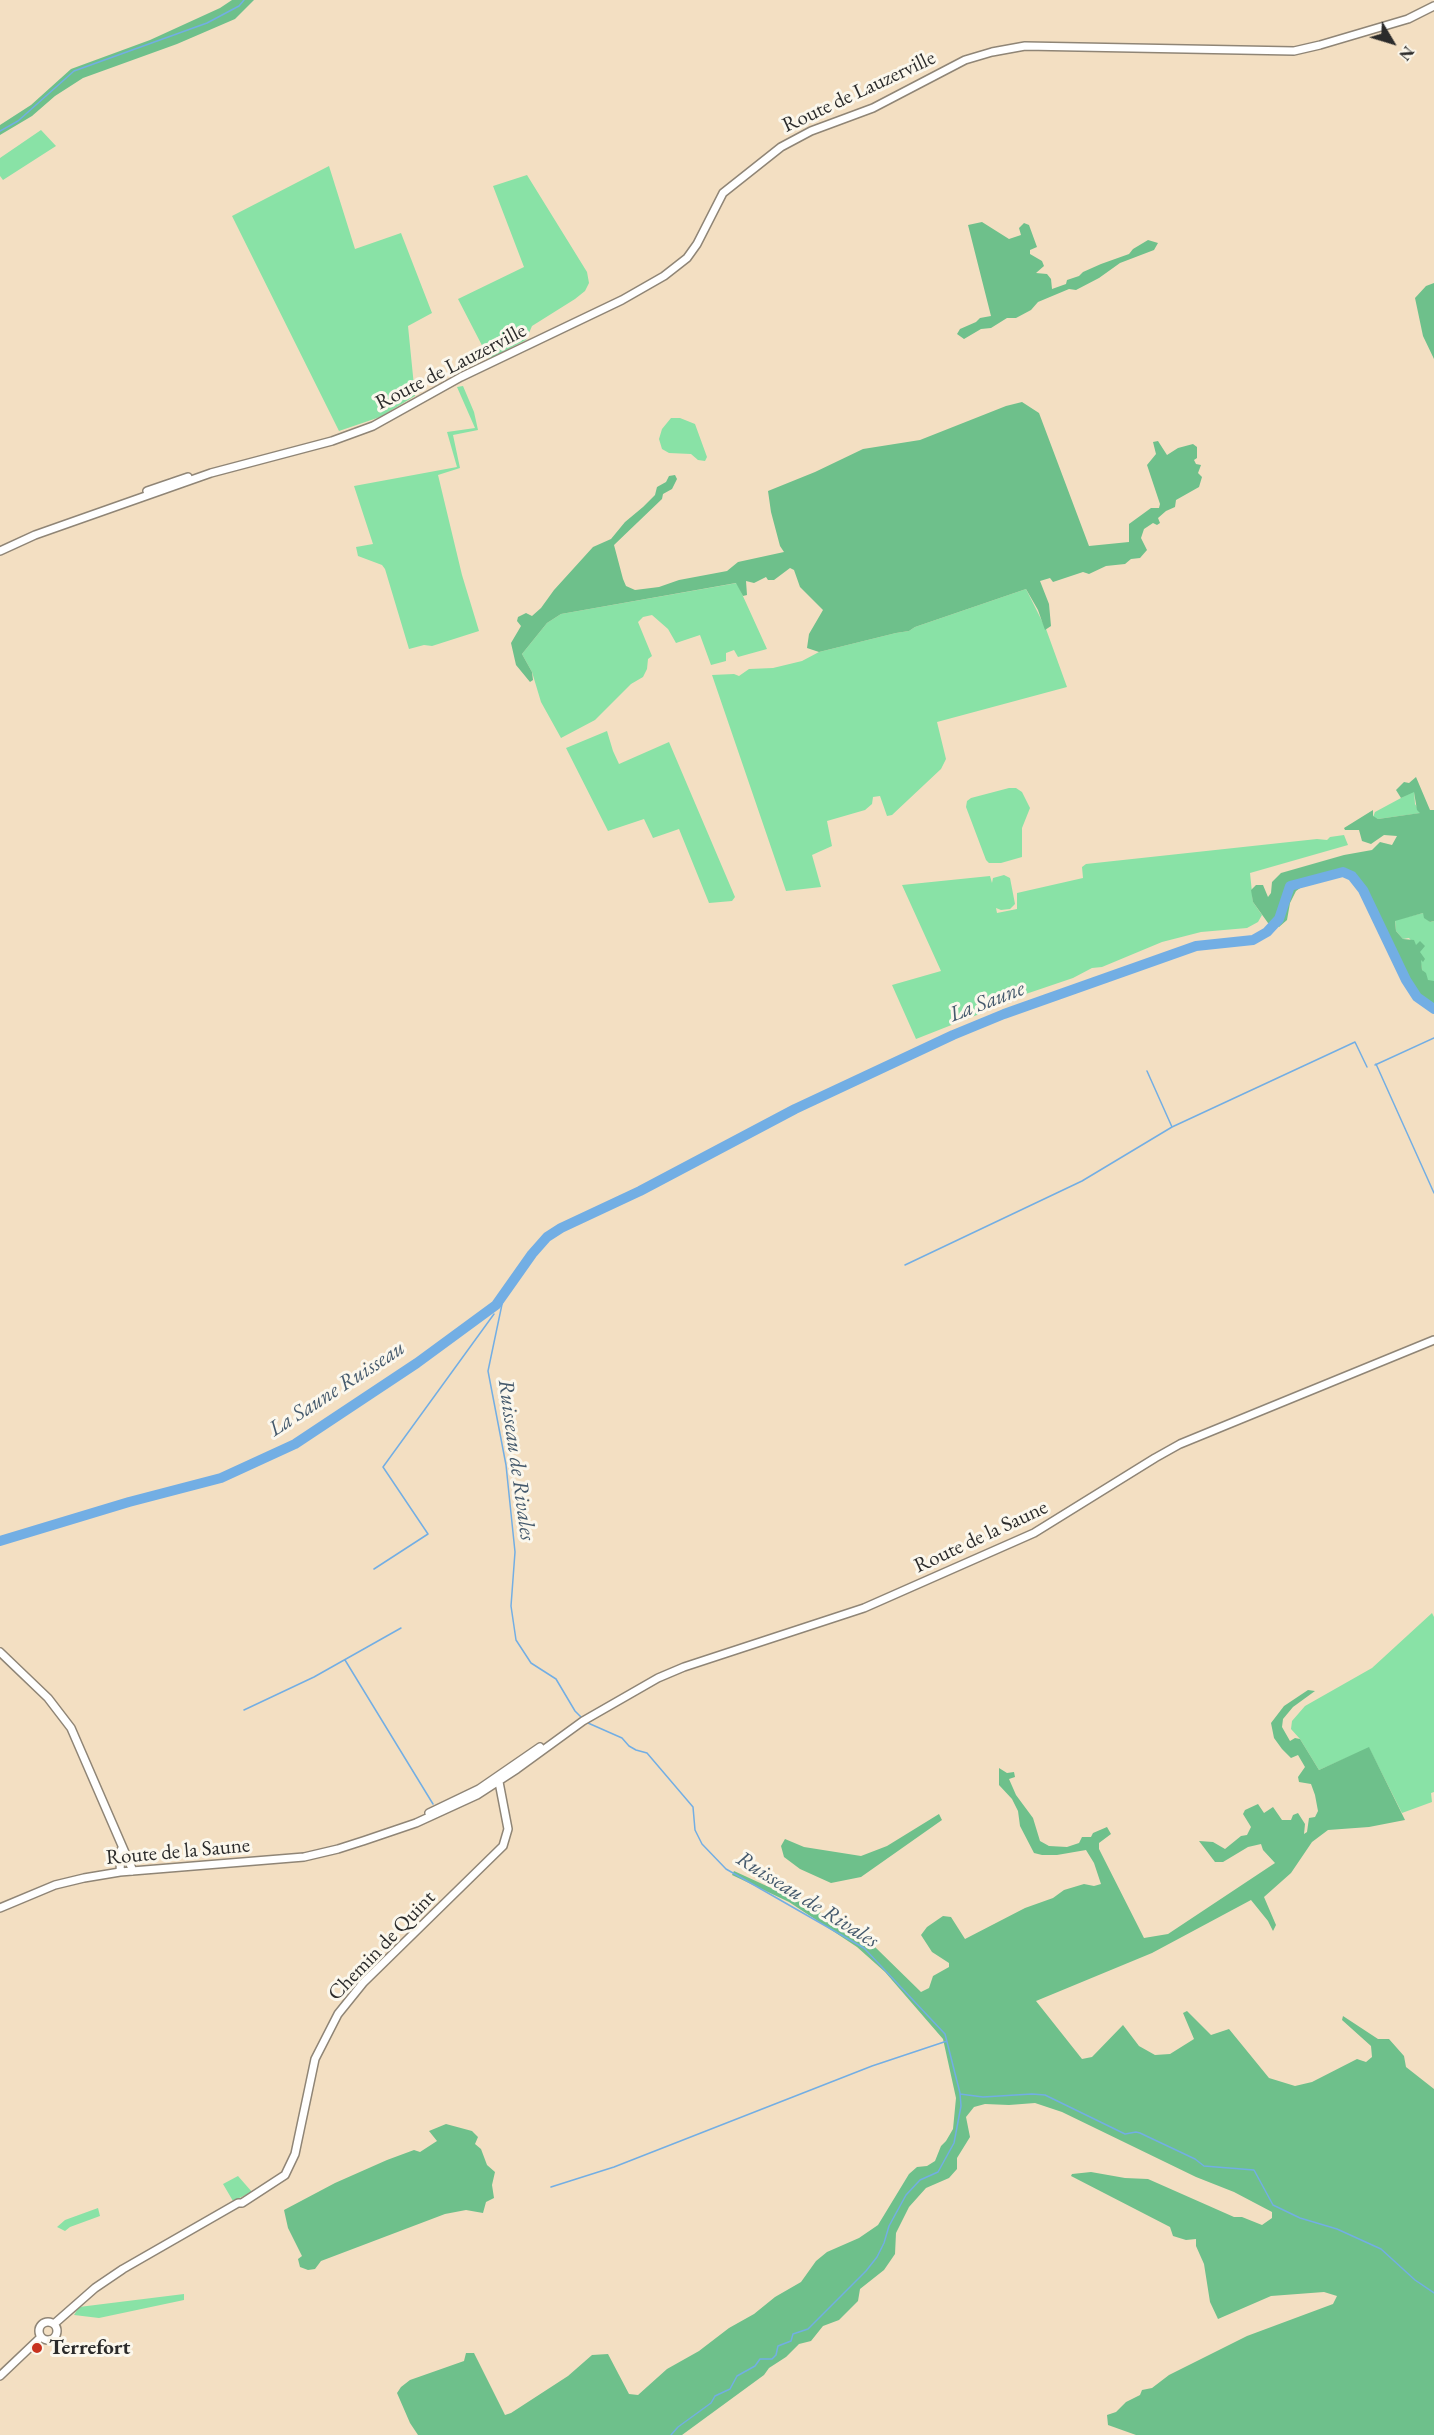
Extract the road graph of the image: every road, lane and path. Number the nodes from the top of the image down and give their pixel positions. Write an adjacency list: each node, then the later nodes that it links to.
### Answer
1 (1432, 0): 2 (street)
2 (1434, 6): 3 (street, Route de Lauzerville)
3 (0, 551)
4 (1434, 1340): 6 (street, Route de la Saune)
5 (0, 1652): 7 (street)
6 (494, 1783): 8 (street, Route de la Saune); 11 (street, Chemin de Quint)
7 (120, 1845): 8 (street); 9 (street)
8 (133, 1871): 9 (street, Route de la Saune)
9 (120, 1872): 10 (street, Route de la Saune)
10 (0, 1908)
11 (54, 2324): 12 (street); 12 (street)
12 (41, 2337): 13 (street)
13 (0, 2376)

